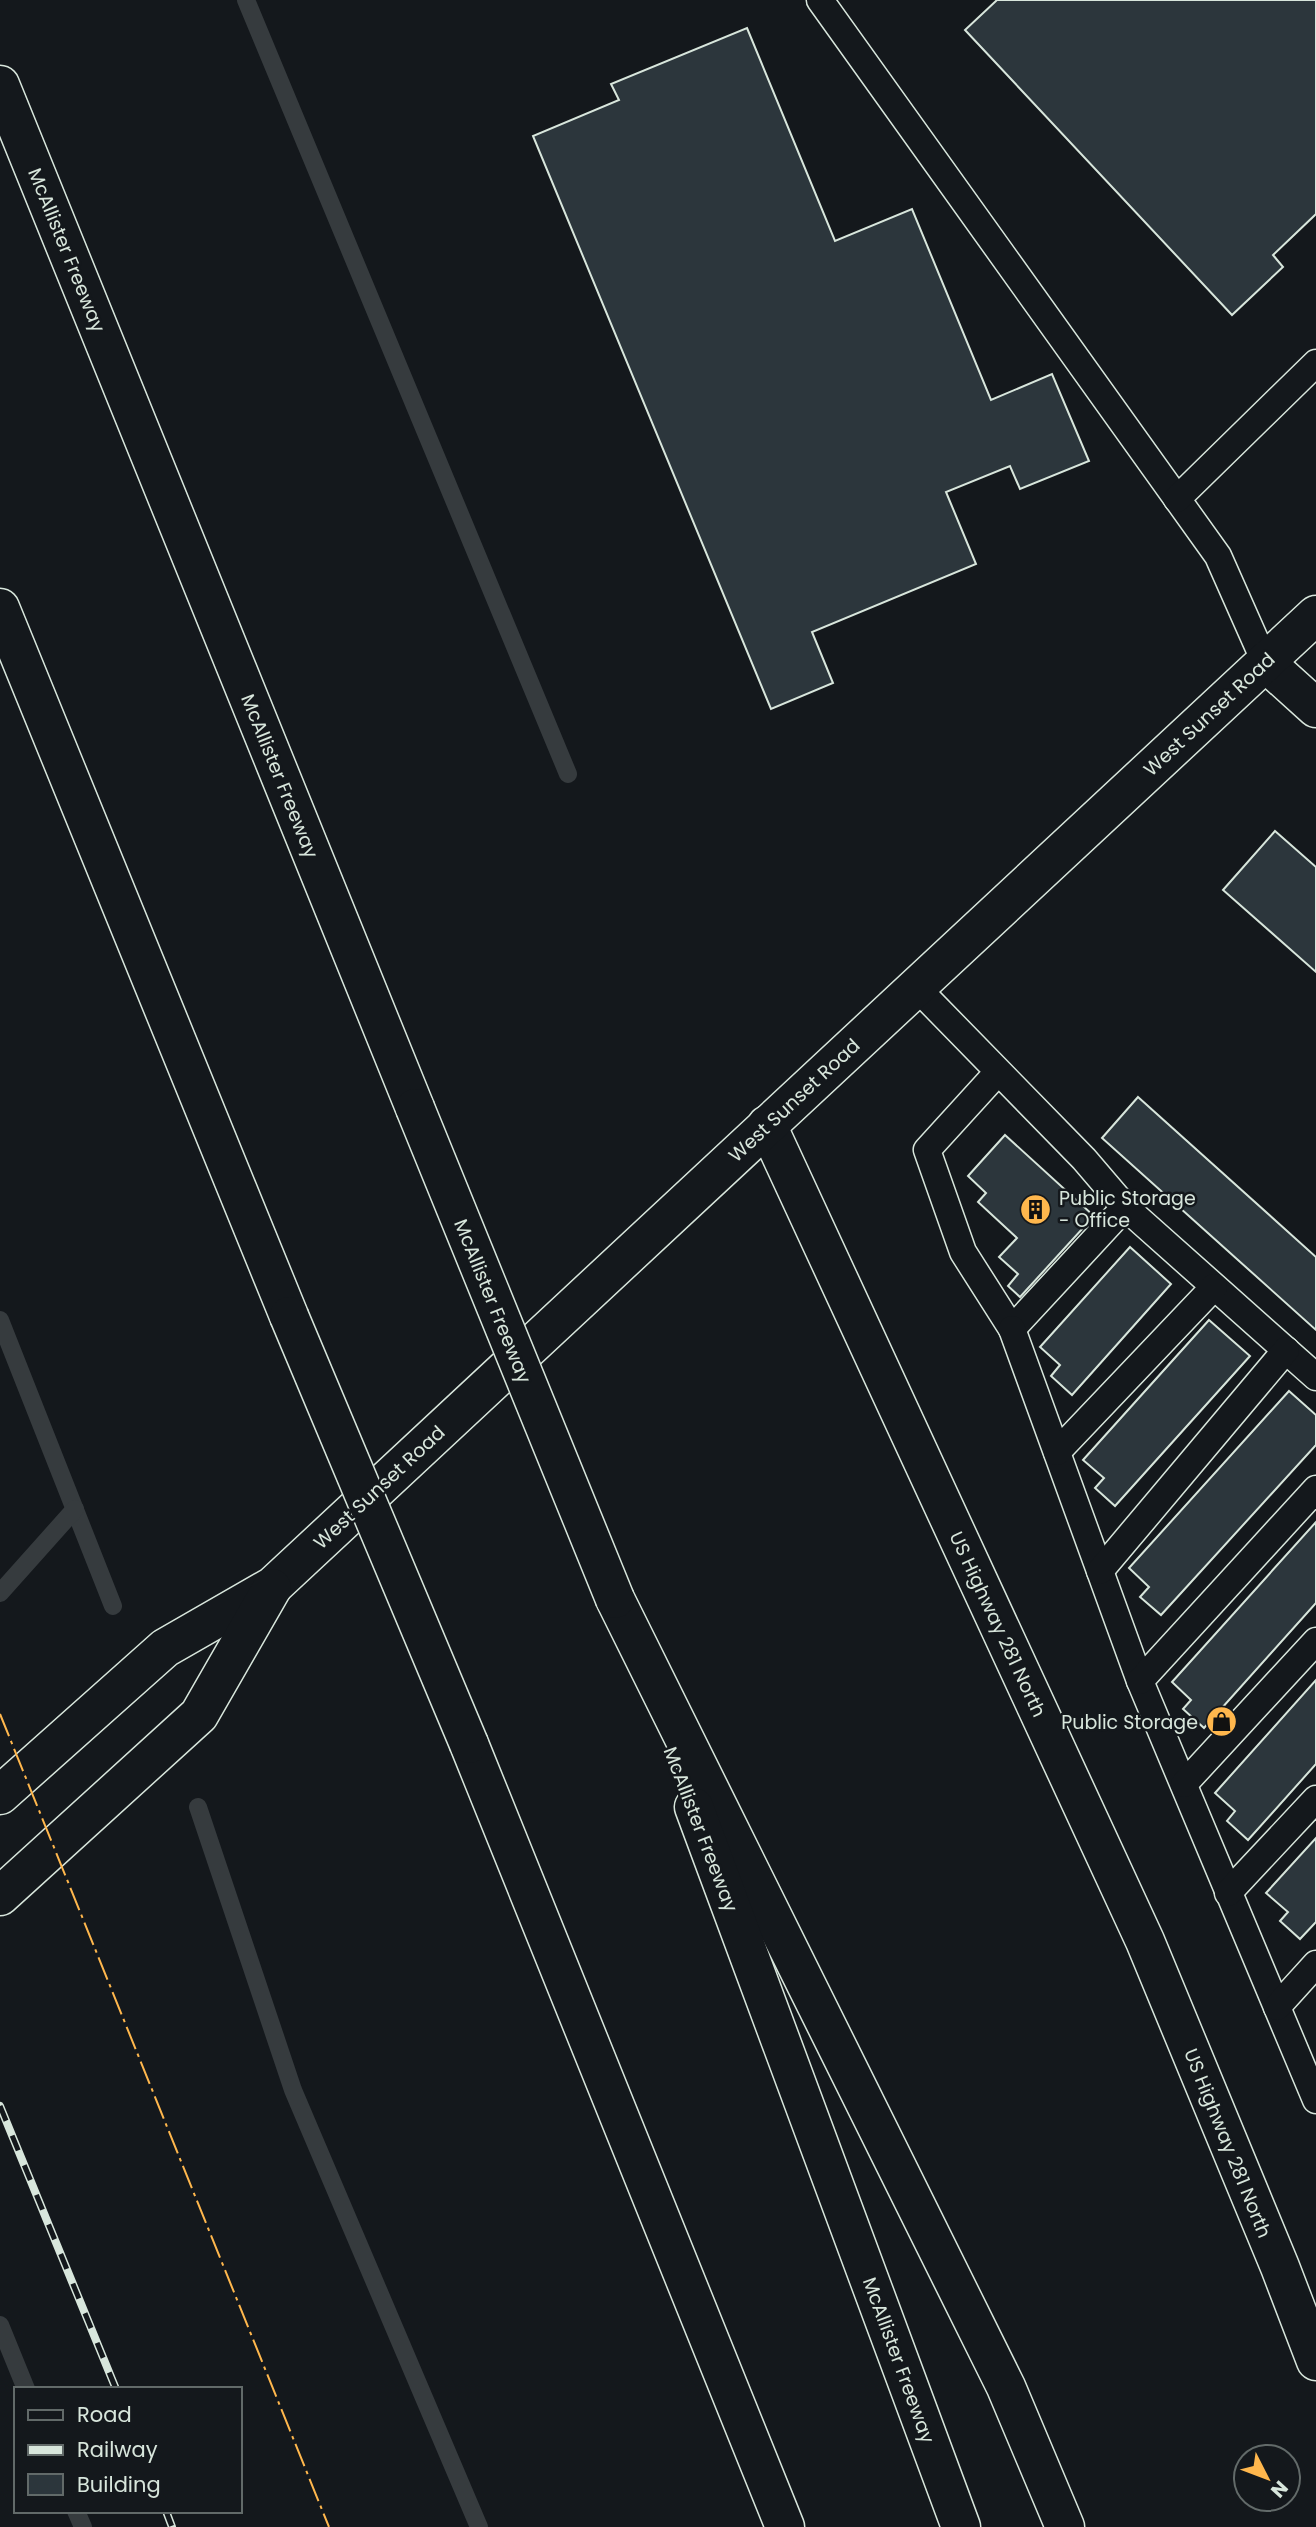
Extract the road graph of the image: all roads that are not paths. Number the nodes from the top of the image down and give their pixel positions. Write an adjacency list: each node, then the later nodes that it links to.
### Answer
1 (820, 0): 4 (lane)
2 (0, 85): 21 (main road, McAllister Freeway, bridge)
3 (1316, 363): 4 (lane)
4 (1177, 499): 7 (lane)
5 (0, 608): 33 (main road, bridge)
6 (1316, 615): 7 (main road, West Sunset Road)
7 (1265, 662): 8 (main road); 9 (main road, West Sunset Road)
8 (1316, 708)
9 (916, 987): 10 (lane); 11 (main road, West Sunset Road)
10 (998, 1072): 12 (lane); 14 (lane)
11 (768, 1125): 20 (main road, West Sunset Road); 32 (main road, US Highway 281 North)
12 (1125, 1207): 13 (lane); 14 (lane)
13 (1214, 1287): 15 (lane); 17 (lane)
14 (1012, 1329): 17 (lane)
15 (1286, 1350): 16 (lane); 19 (lane)
16 (1316, 1377)
17 (1057, 1452): 19 (lane)
18 (1316, 1489): 23 (lane)
19 (1100, 1570): 23 (lane)
20 (273, 1586): 25 (main road, West Sunset Road); 28 (main road, West Sunset Road)
21 (615, 1599): 34 (main road, McAllister Freeway); 35 (main road)
22 (1316, 1641): 24 (lane)
23 (1140, 1681): 24 (lane)
24 (1184, 1784): 27 (lane)
25 (0, 1795)
26 (1316, 1799): 27 (lane)
27 (1228, 1893): 30 (lane)
28 (0, 1896)
29 (1316, 1964): 30 (lane)
30 (1277, 2007): 31 (lane)
31 (1316, 2100)
32 (1316, 2361)
33 (785, 2527)
34 (961, 2527)
35 (1066, 2527)

